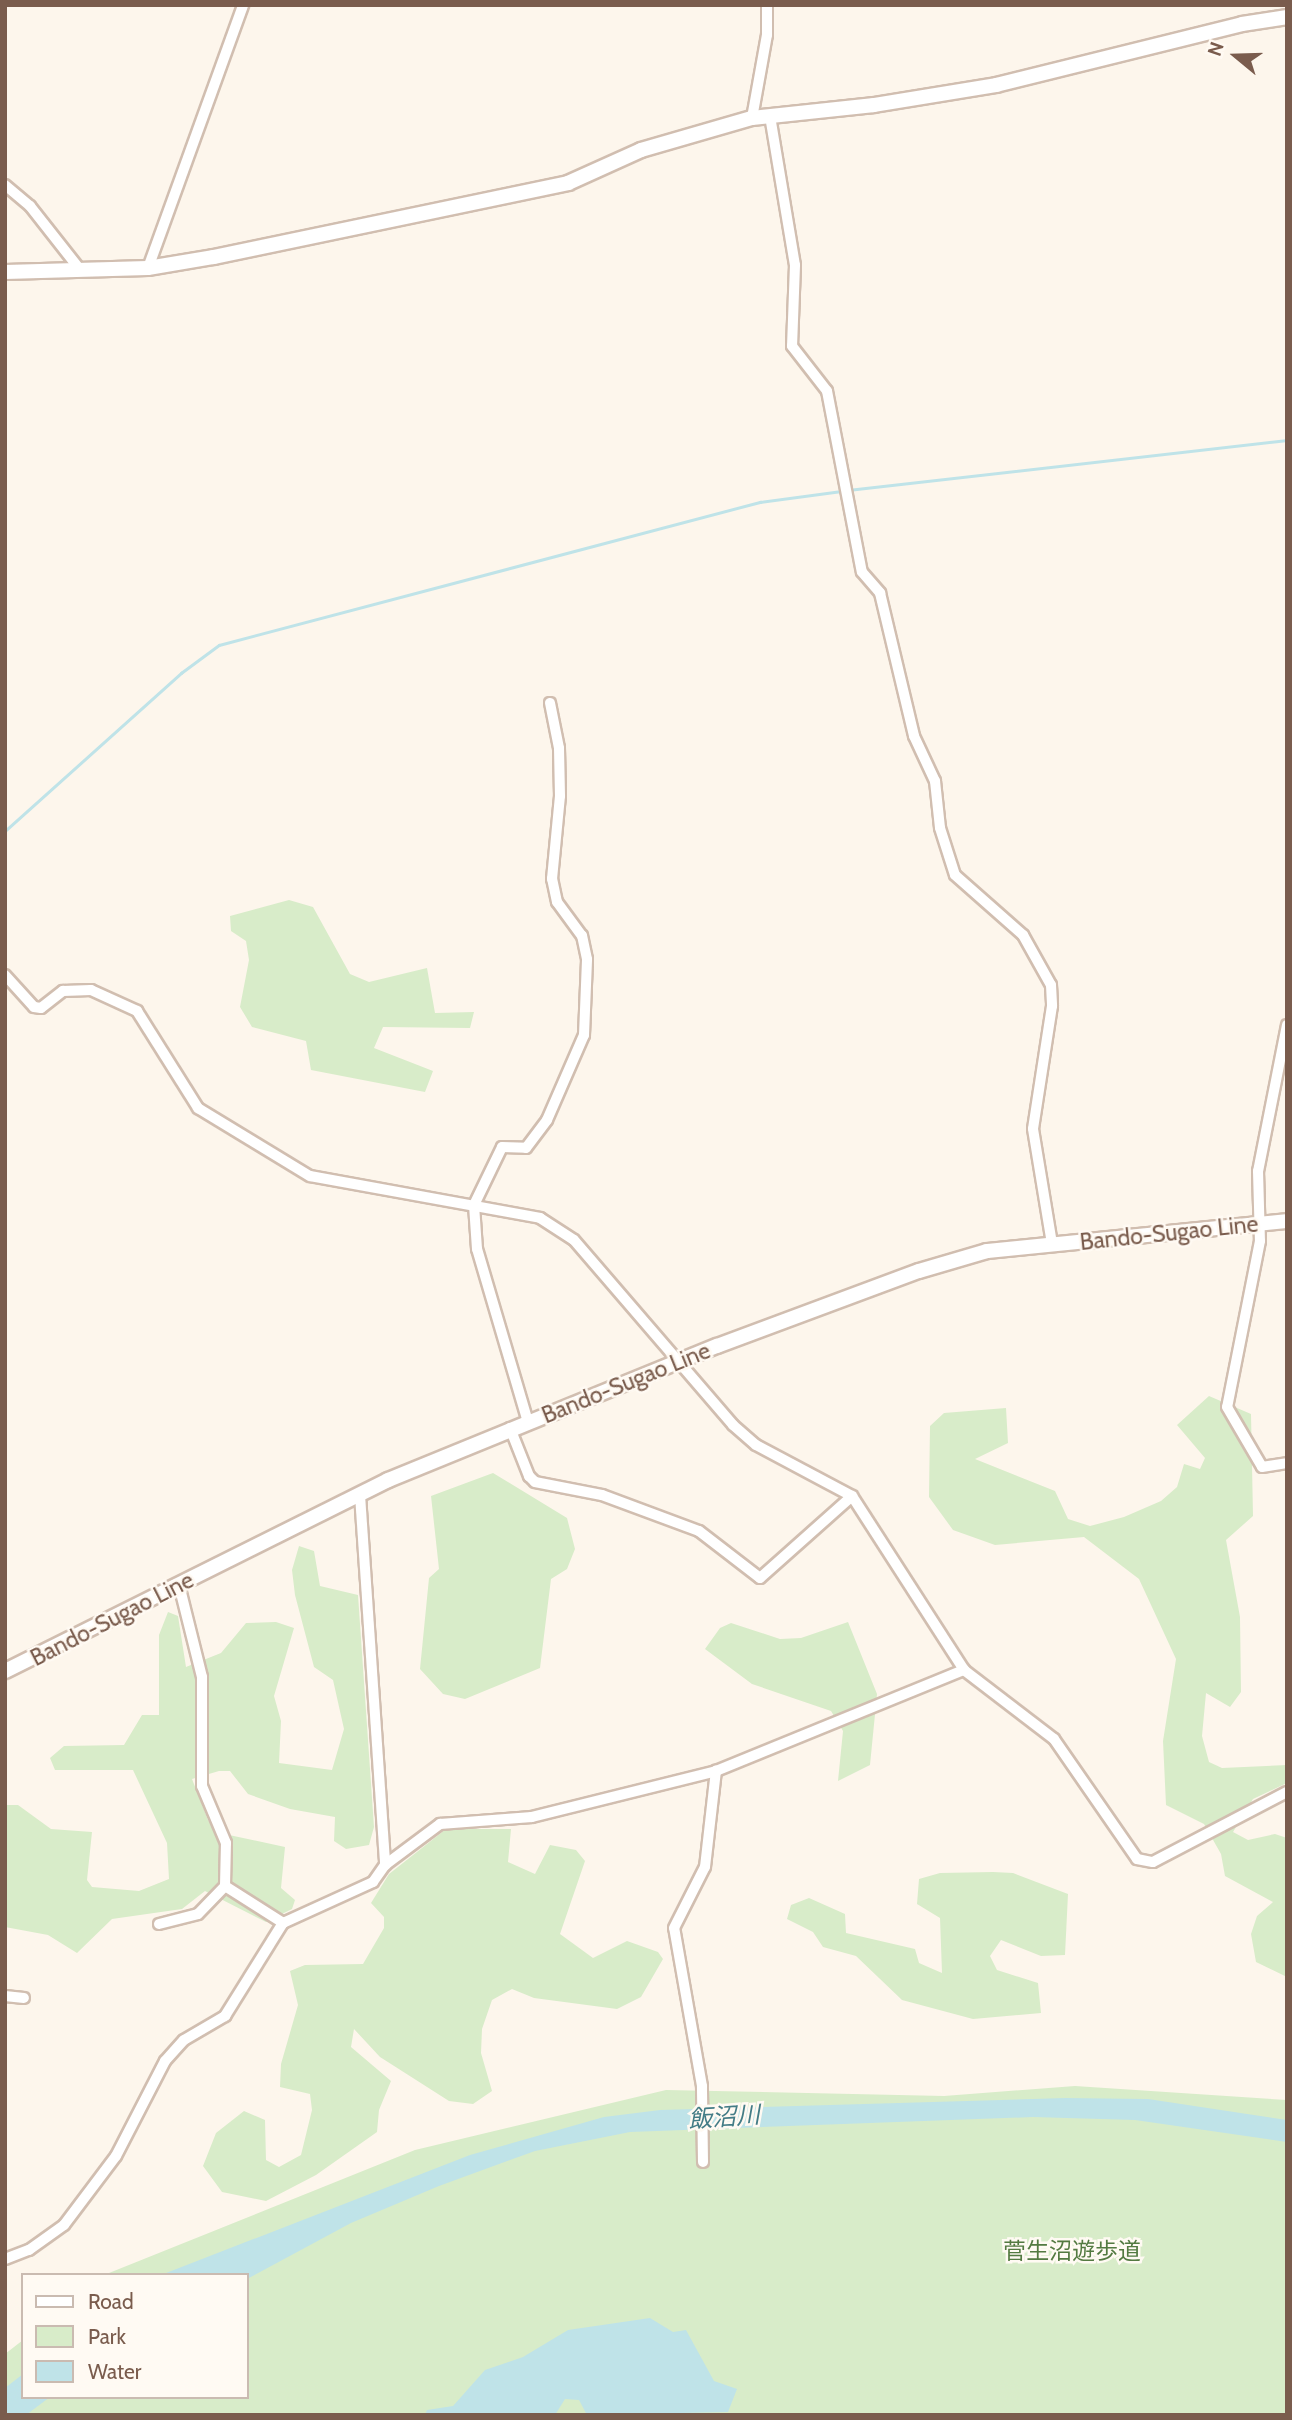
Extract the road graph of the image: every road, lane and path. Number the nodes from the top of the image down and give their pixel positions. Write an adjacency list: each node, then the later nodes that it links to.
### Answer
1 (243, 5): 8 (street)
2 (767, 5): 5 (street)
3 (1287, 17): 4 (main road)
4 (770, 116): 5 (main road); 16 (street)
5 (751, 118): 8 (main road)
6 (5, 185): 7 (street)
7 (78, 267): 8 (main road); 9 (main road)
8 (148, 268)
9 (5, 272)
10 (550, 703): 13 (street)
11 (5, 975): 13 (street)
12 (1287, 1025): 15 (street)
13 (474, 1205): 17 (street); 18 (street)
14 (1287, 1221): 15 (main road, Bando-Sugao Line)
15 (1259, 1224): 16 (main road, Bando-Sugao Line); 20 (street)
16 (1052, 1244): 17 (main road, Bando-Sugao Line)
17 (679, 1362): 18 (main road, Bando-Sugao Line); 22 (street)
18 (528, 1422): 19 (main road, Bando-Sugao Line)
19 (510, 1428): 21 (main road, Bando-Sugao Line); 22 (street)
20 (1287, 1463)
21 (360, 1495): 23 (main road, Bando-Sugao Line); 28 (street)
22 (852, 1496): 24 (street)
23 (179, 1585): 25 (main road, Bando-Sugao Line); 29 (street)
24 (964, 1670): 26 (street); 27 (street)
25 (5, 1671)
26 (716, 1771): 28 (street); 34 (street)
27 (1287, 1792)
28 (385, 1865): 30 (street)
29 (225, 1886): 30 (street); 31 (street)
30 (283, 1923): 35 (street)
31 (159, 1924)
32 (5, 1996): 33 (street)
33 (24, 1998)
34 (703, 2159)
35 (5, 2259)

